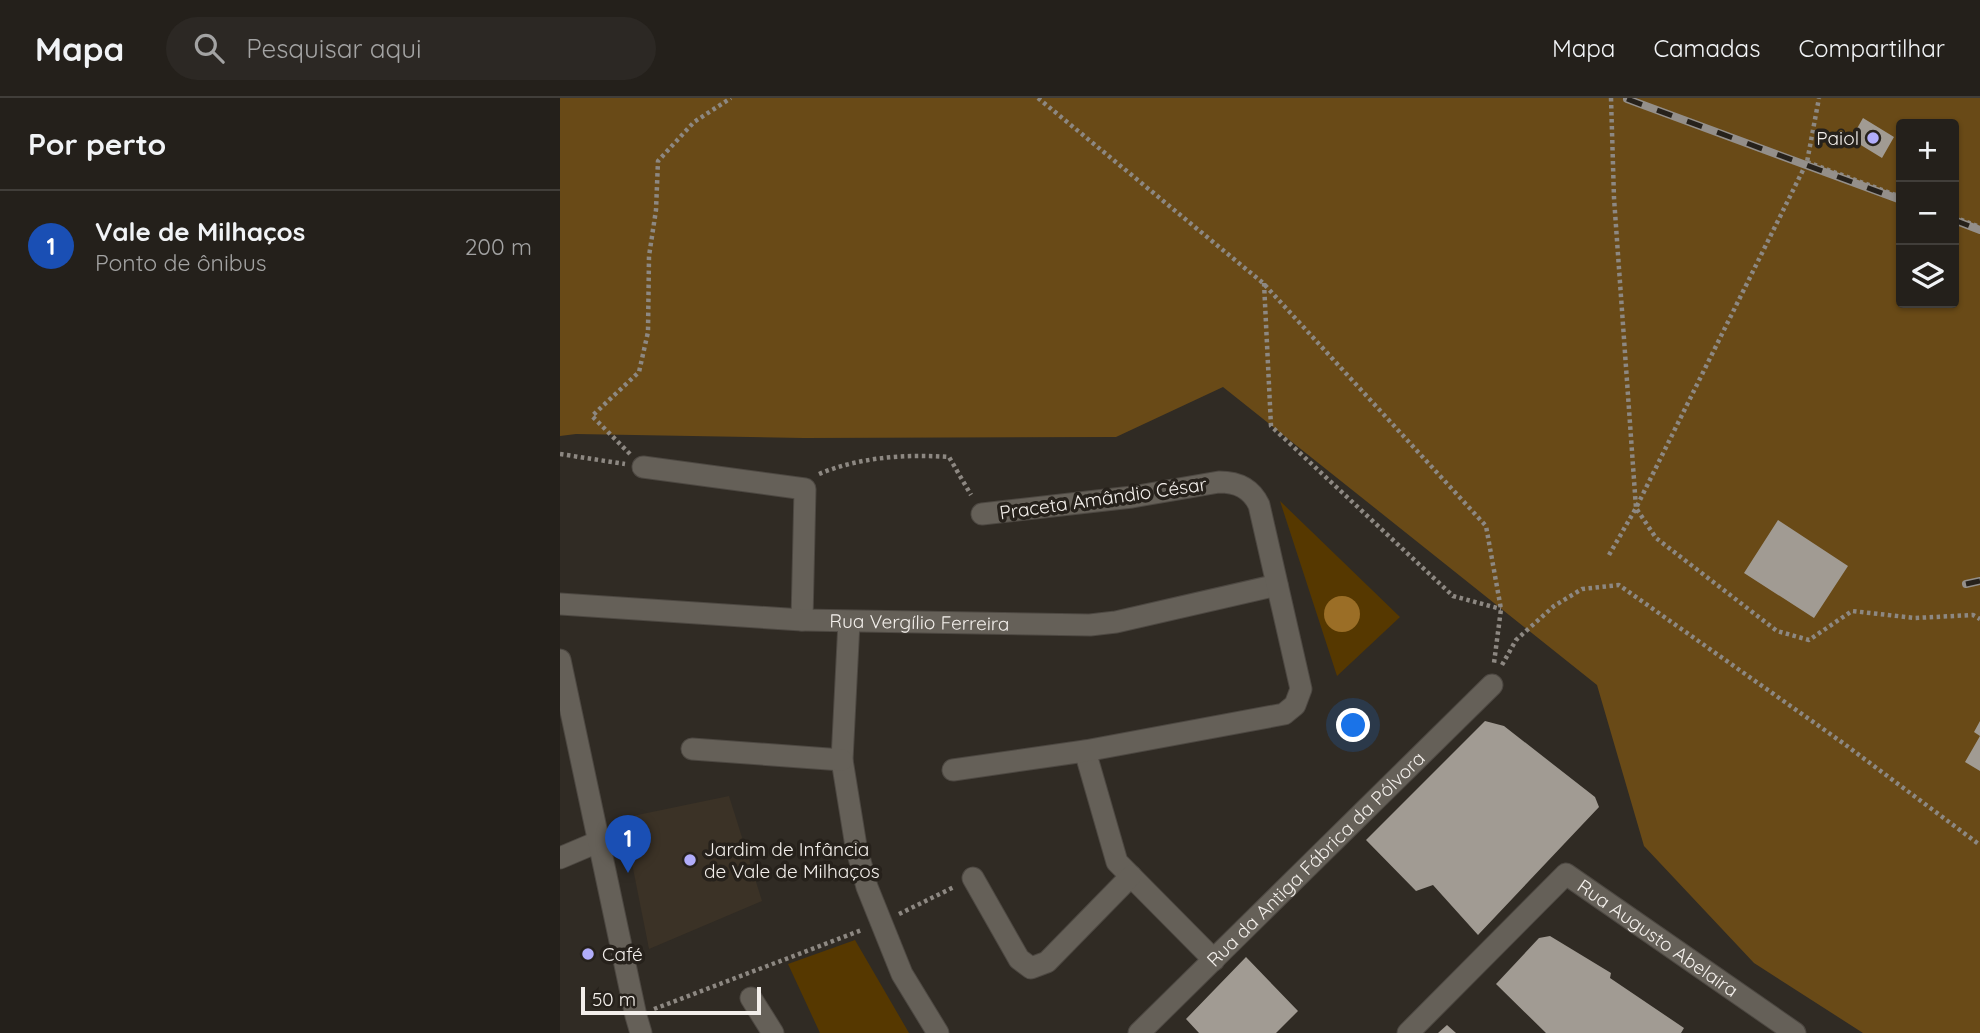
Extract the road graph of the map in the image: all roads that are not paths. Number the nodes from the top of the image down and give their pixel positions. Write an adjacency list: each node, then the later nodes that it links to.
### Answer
1 (643, 467): 5 (street)
2 (982, 514): 3 (street, Praceta Amândio César)
3 (1277, 585): 6 (street, Rua Vergílio Ferreira); 10 (street, Praceta Amândio César)
4 (560, 604): 5 (street, Rua Vergílio Ferreira)
5 (803, 620): 6 (street, Rua Vergílio Ferreira)
6 (849, 622): 11 (street)
7 (560, 660): 13 (street)
8 (1492, 685): 17 (street, Rua da Antiga Fábrica da Pólvora)
9 (692, 749): 11 (street)
10 (1085, 751): 12 (street); 15 (street)
11 (842, 760): 21 (street)
12 (953, 770)
13 (600, 841): 14 (street); 19 (street)
14 (560, 858)
15 (1131, 876): 16 (street); 17 (street)
16 (973, 878)
17 (1214, 960): 22 (street, Rua da Antiga Fábrica da Pólvora)
18 (751, 998): 20 (street)
19 (639, 1025)
20 (773, 1033)
21 (938, 1033)
22 (1139, 1033)
23 (1408, 1033): 24 (street, Rua Augusto Abelaira)
24 (1795, 1033)

